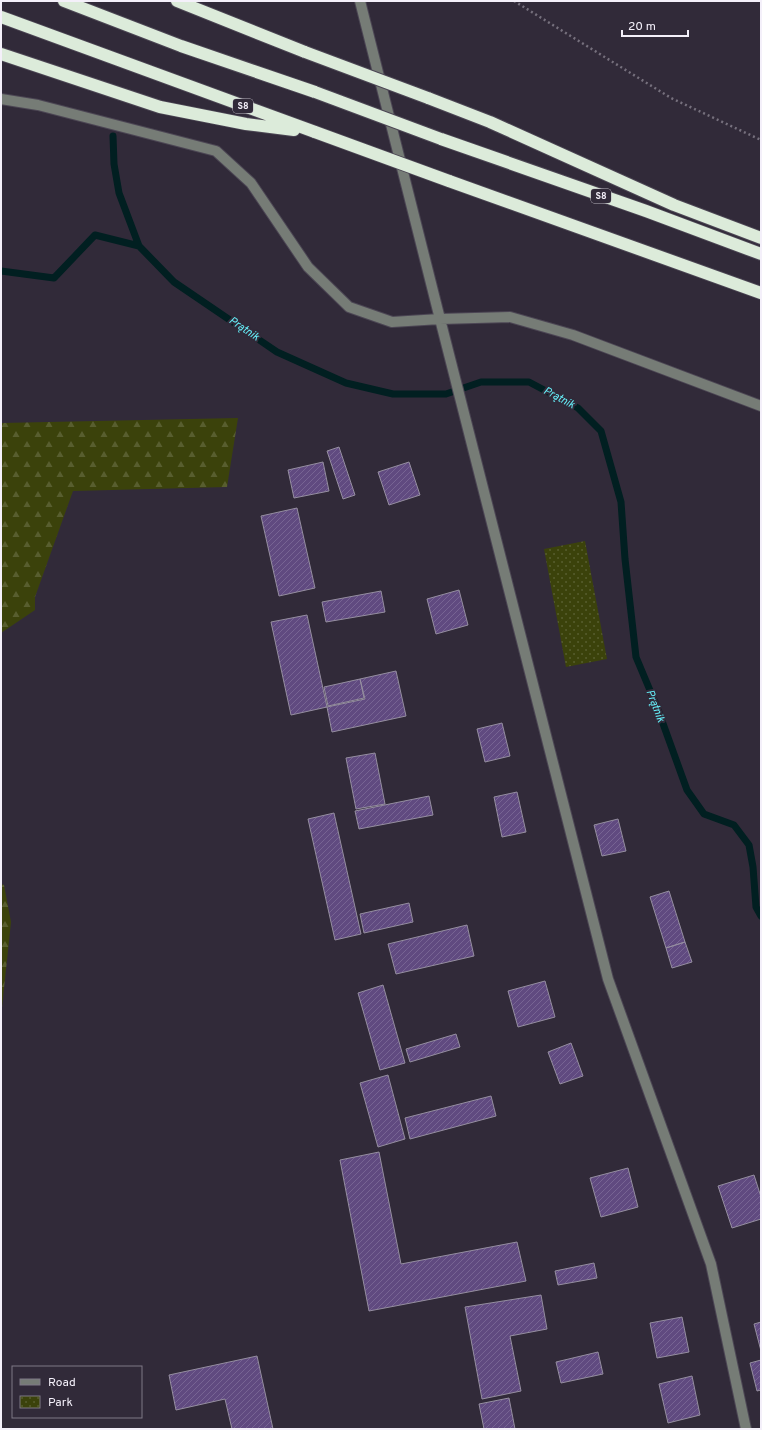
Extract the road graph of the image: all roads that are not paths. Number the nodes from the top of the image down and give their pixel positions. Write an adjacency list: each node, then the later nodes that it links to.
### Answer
1 (64, 1): 9 (highway, S8, bridge)
2 (177, 1): 8 (highway, bridge)
3 (360, 1): 11 (street)
4 (1, 17): 7 (highway, S8)
5 (1, 54): 7 (highway)
6 (1, 98): 11 (street)
7 (315, 132): 10 (highway, S8, bridge)
8 (761, 238)
9 (761, 254)
10 (761, 293)
11 (440, 319): 12 (street); 13 (street)
12 (761, 406)
13 (746, 1429)

